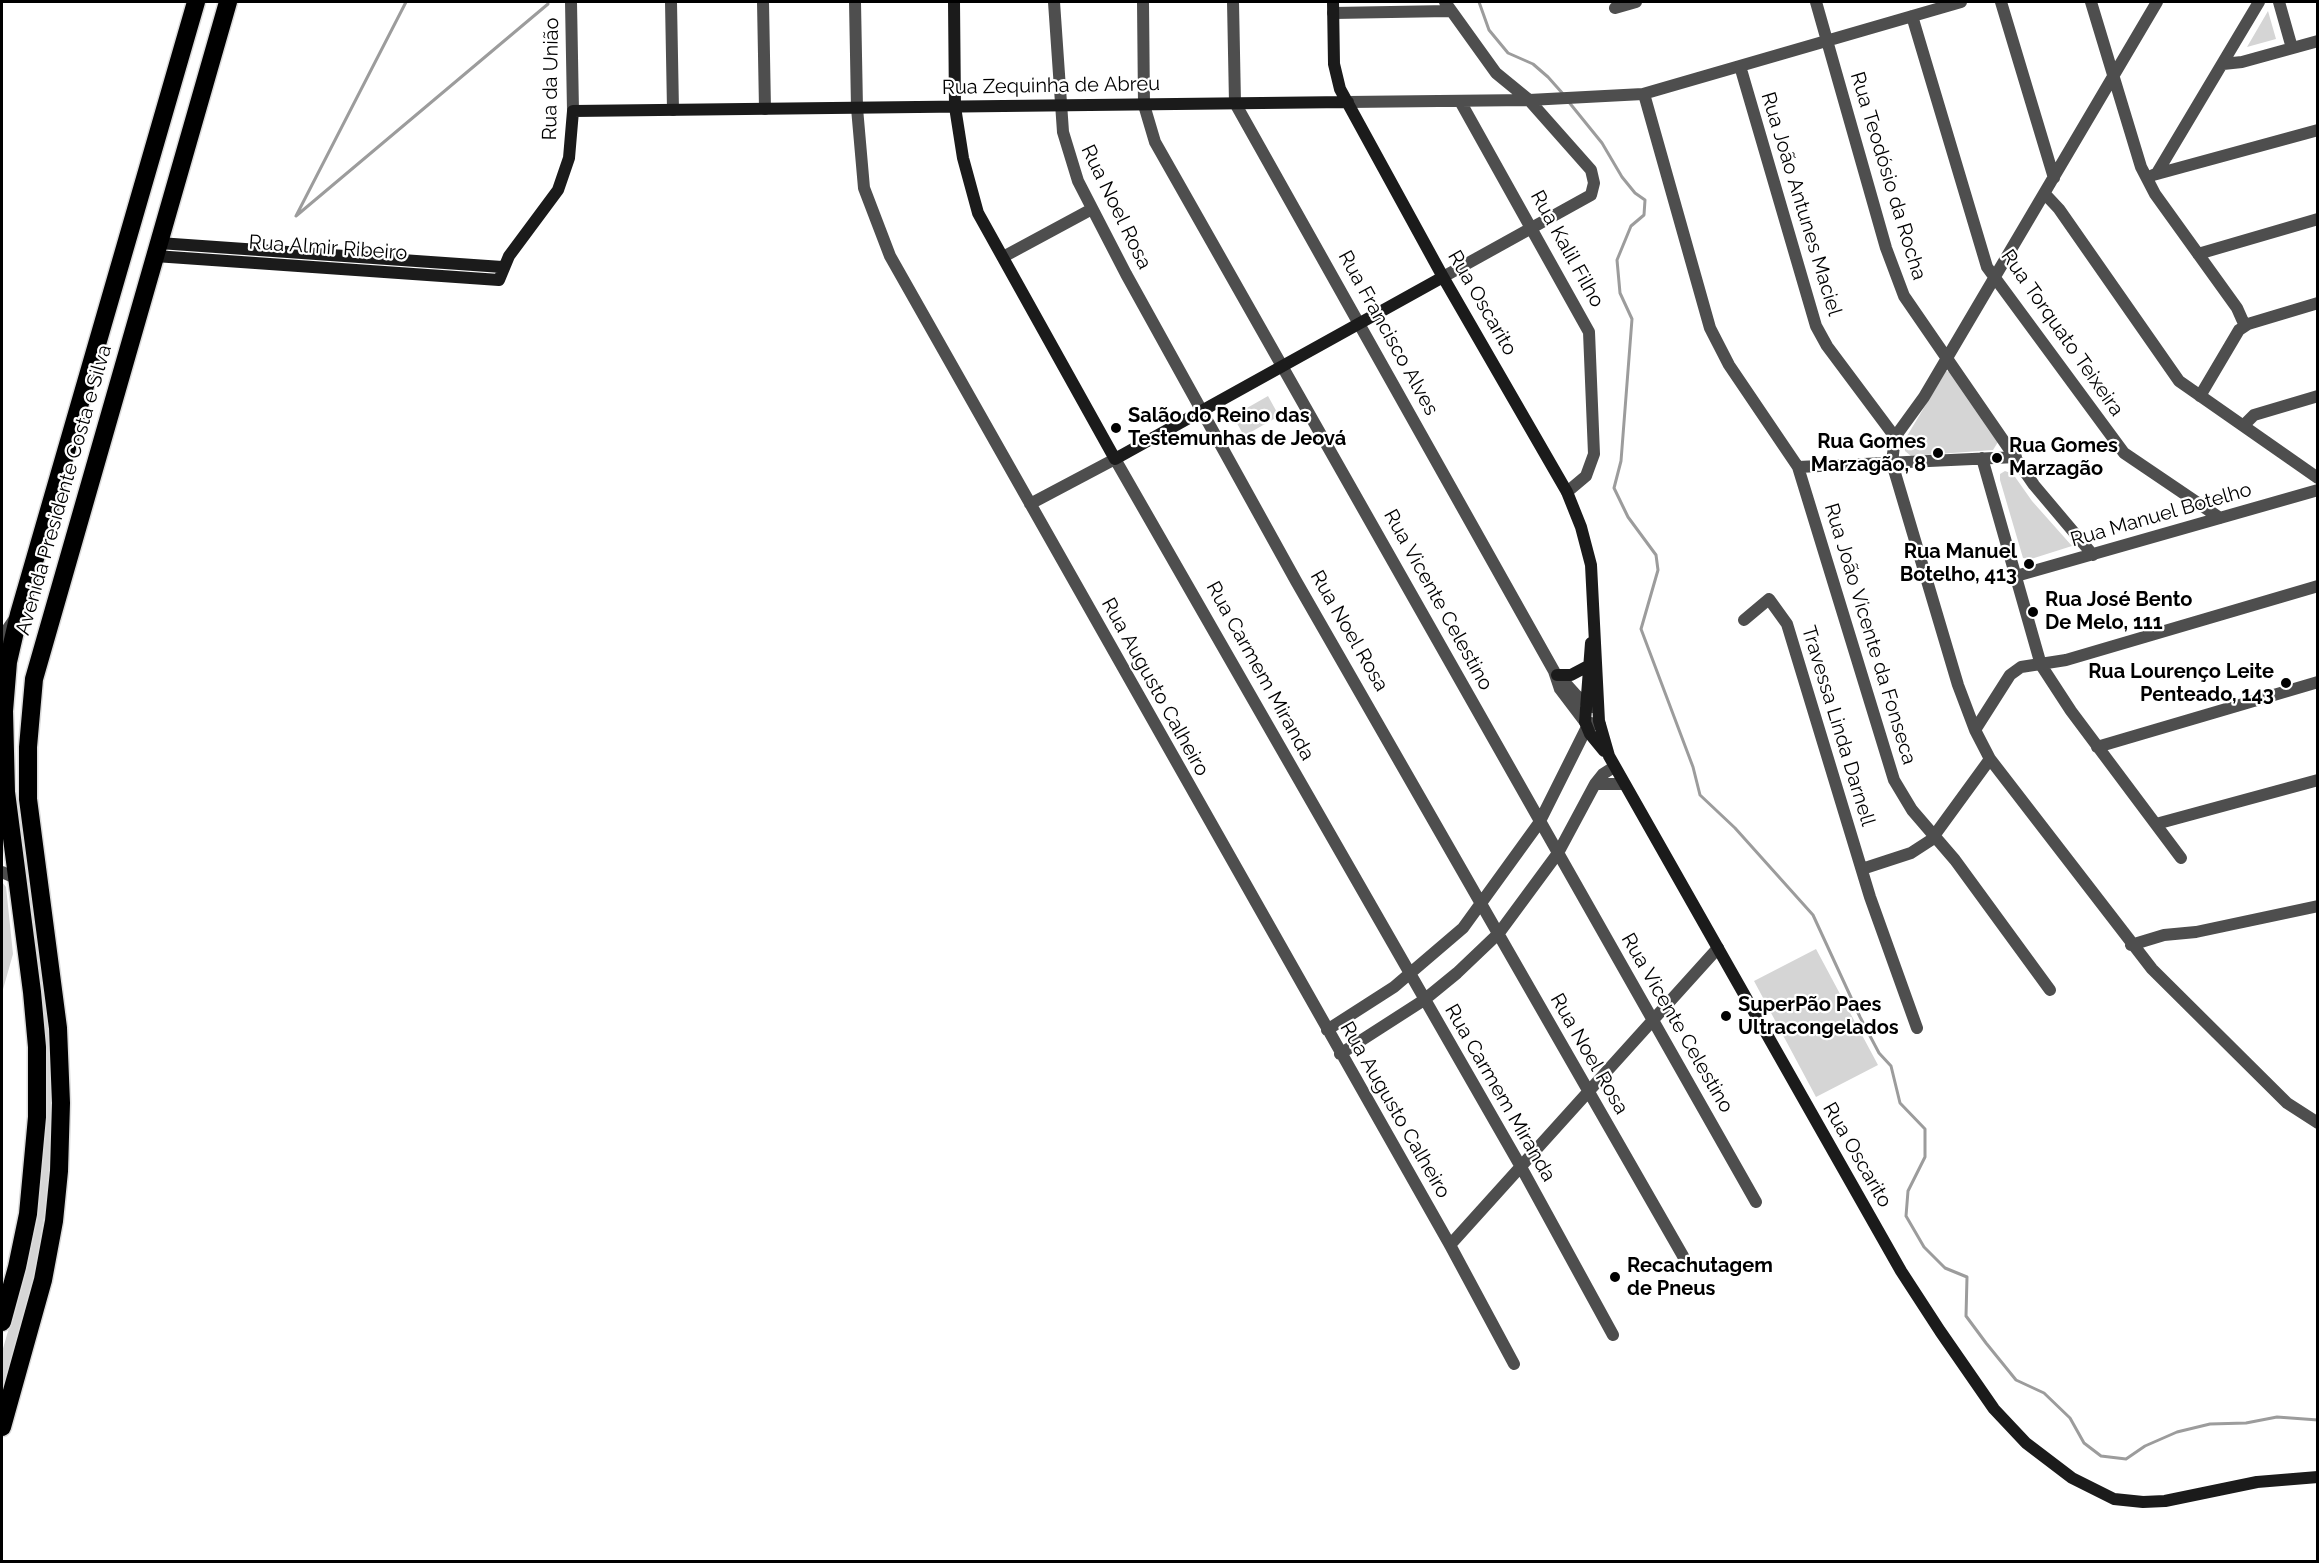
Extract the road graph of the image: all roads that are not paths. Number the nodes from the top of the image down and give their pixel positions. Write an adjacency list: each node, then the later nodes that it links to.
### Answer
1 (196, 2): 78 (highway, Avenida Presidente Costa e Silva)
2 (228, 2): 48 (highway, Avenida Presidente Costa e Silva)
3 (571, 2): 40 (street, Rua da União)
4 (671, 2): 39 (street)
5 (763, 2): 38 (street)
6 (855, 2): 37 (street, Rua Augusto Calheiro)
7 (954, 2): 36 (street, Rua Carmem Miranda)
8 (1054, 2): 34 (street, Rua Noel Rosa)
9 (1143, 2): 35 (street, Rua Vicente Celestino)
10 (1233, 2): 33 (street, Rua Francisco Alves)
11 (1636, 2): 21 (street)
12 (1816, 2): 23 (street, Rua Teodósio da Rocha)
13 (1961, 2): 22 (street, Rua Zequinha de Abreu)
14 (2001, 2): 43 (street)
15 (2091, 2): 28 (street)
16 (2157, 2): 28 (street)
17 (2259, 2): 26 (street)
18 (2278, 2): 25 (street)
19 (1447, 6): 20 (street); 30 (street)
20 (1333, 7): 32 (street, Rua Oscarito)
21 (1615, 8)
22 (1912, 16): 23 (street, Rua Zequinha de Abreu); 52 (street, Rua Torquato Teixeira)
23 (1827, 41): 27 (street, Rua Zequinha de Abreu); 58 (street, Rua Teodósio da Rocha)
24 (2318, 41): 25 (street)
25 (2292, 48): 26 (street)
26 (2223, 64): 42 (street)
27 (1740, 66): 29 (street, Rua Zequinha de Abreu); 64 (street, Rua João Antunes Maciel)
28 (2114, 76): 42 (street); 43 (street)
29 (1644, 94): 30 (street, Rua Zequinha de Abreu); 69 (street, Rua João Vicente da Fonseca)
30 (1529, 100): 31 (street, Rua Zequinha de Abreu); 47 (street)
31 (1460, 101): 32 (street, Rua Zequinha de Abreu); 47 (street, Rua Kalil Filho)
32 (1348, 102): 33 (street, Rua Zequinha de Abreu); 53 (street, Rua Oscarito)
33 (1235, 103): 35 (street, Rua Zequinha de Abreu); 56 (street, Rua Francisco Alves)
34 (1060, 105): 35 (street, Rua Zequinha de Abreu); 36 (street, Rua Zequinha de Abreu); 45 (street, Rua Noel Rosa)
35 (1144, 105): 59 (street, Rua Vicente Celestino)
36 (955, 107): 37 (street, Rua Zequinha de Abreu); 50 (street, Rua Carmem Miranda)
37 (857, 108): 38 (street, Rua Zequinha de Abreu); 73 (street, Rua Augusto Calheiro)
38 (765, 109): 39 (street, Rua Zequinha de Abreu)
39 (673, 110): 40 (street, Rua Zequinha de Abreu)
40 (573, 111): 51 (street, Rua da União)
41 (2318, 130): 42 (street)
42 (2152, 176): 49 (street)
43 (2054, 178): 44 (street)
44 (2045, 194): 52 (street); 60 (street)
45 (1092, 208): 50 (street); 62 (street, Rua Noel Rosa)
46 (2318, 219): 49 (street)
47 (1533, 228): 53 (street); 72 (street, Rua Kalil Filho)
48 (157, 250): 51 (street, Rua Almir Ribeiro); 54 (street, Rua Almir Ribeiro); 85 (highway, Avenida Presidente Costa e Silva)
49 (2198, 254): 57 (street)
50 (1003, 256): 67 (street, Rua Carmem Miranda)
51 (502, 267): 54 (street, Rua da União)
52 (1994, 275): 58 (street); 74 (street, Rua Torquato Teixeira)
53 (1443, 277): 56 (street); 72 (street, Rua Oscarito)
54 (499, 280)
55 (2318, 303): 57 (street)
56 (1361, 324): 59 (street); 84 (street, Rua Francisco Alves)
57 (2245, 326): 60 (street)
58 (1946, 357): 64 (street); 65 (street, Rua Teodósio da Rocha)
59 (1283, 368): 62 (street); 101 (street, Rua Vicente Celestino)
60 (2200, 396): 63 (street)
61 (2318, 396): 63 (street)
62 (1203, 410): 67 (street); 108 (street, Rua Noel Rosa)
63 (2244, 425): 70 (street)
64 (1895, 437): 68 (street)
65 (2016, 457): 66 (street); 75 (street, Rua Teodósio da Rocha)
66 (1982, 458): 68 (street); 76 (street)
67 (1115, 459): 73 (street); 113 (street, Rua Carmem Miranda)
68 (1892, 463): 69 (street); 91 (street)
69 (1798, 467): 103 (street, Rua João Vicente da Fonseca)
70 (2318, 478)
71 (2318, 490): 74 (street, Rua Manuel Botelho)
72 (1567, 492): 80 (street, Rua Oscarito)
73 (1030, 504): 118 (street, Rua Augusto Calheiro)
74 (2220, 518): 75 (street, Rua Manuel Botelho)
75 (2093, 555): 76 (street, Rua Manuel Botelho)
76 (2016, 576): 82 (street)
77 (2318, 586): 82 (street)
78 (19, 614): 81 (street); 89 (highway, Avenida Presidente Costa e Silva)
79 (1744, 620): 106 (street, Travessa Linda Darnell)
80 (1593, 627): 83 (street, Rua Oscarito); 88 (street, Rua Oscarito)
81 (2, 636)
82 (2041, 664): 91 (street); 92 (street)
83 (1588, 666): 84 (street); 87 (street, Rua Oscarito)
84 (1556, 673): 87 (street, Rua Francisco Alves); 90 (street, Rua Francisco Alves)
85 (34, 679): 89 (highway); 99 (highway, Avenida Presidente Costa e Silva)
86 (2318, 682): 92 (street)
87 (1586, 704): 88 (street, Rua Francisco Alves); 90 (street, Rua Oscarito)
88 (1598, 710): 90 (street, Rua Oscarito)
89 (3, 711): 98 (highway, Avenida Presidente Costa e Silva)
90 (1590, 725): 94 (street, Rua Oscarito); 101 (street)
91 (1974, 730): 93 (street)
92 (2097, 747): 102 (street)
93 (1990, 759): 103 (street); 111 (street)
94 (1611, 761): 96 (street); 97 (street, Rua Oscarito)
95 (2318, 780): 102 (street)
96 (1594, 784): 97 (street); 104 (street)
97 (1624, 784): 112 (street, Rua Oscarito)
98 (4, 794): 100 (highway, Avenida Presidente Costa e Silva)
99 (29, 814): 100 (street); 129 (highway, Avenida Presidente Costa e Silva)
100 (4, 823): 107 (highway, Avenida Presidente Costa e Silva)
101 (1539, 823): 104 (street, Rua Vicente Celestino); 108 (street)
102 (2156, 824): 105 (street)
103 (1936, 836): 106 (street); 114 (street, Rua João Vicente da Fonseca)
104 (1558, 853): 110 (street); 116 (street, Rua Vicente Celestino)
105 (2181, 858)
106 (1862, 868): 117 (street, Travessa Linda Darnell)
107 (10, 875): 126 (highway, Avenida Presidente Costa e Silva)
108 (1481, 903): 110 (street, Rua Noel Rosa); 113 (street)
109 (2318, 906): 111 (street)
110 (1499, 933): 115 (street); 120 (street, Rua Noel Rosa)
111 (2131, 945): 121 (street)
112 (1718, 948): 116 (street); 130 (street, Rua Oscarito)
113 (1410, 975): 115 (street, Rua Carmem Miranda); 118 (street)
114 (2050, 990)
115 (1424, 1000): 119 (street); 122 (street, Rua Carmem Miranda)
116 (1654, 1020): 120 (street); 123 (street, Rua Vicente Celestino)
117 (1917, 1028)
118 (1327, 1030): 119 (street, Rua Augusto Calheiro)
119 (1340, 1054): 124 (street, Rua Augusto Calheiro)
120 (1588, 1092): 122 (street); 125 (street, Rua Noel Rosa)
121 (2316, 1121)
122 (1521, 1167): 124 (street); 127 (street, Rua Carmem Miranda)
123 (1756, 1202)
124 (1450, 1245): 128 (street, Rua Augusto Calheiro)
125 (1683, 1256)
126 (2, 1322)
127 (1613, 1335)
128 (1514, 1364)
129 (2, 1426)
130 (2318, 1477)

